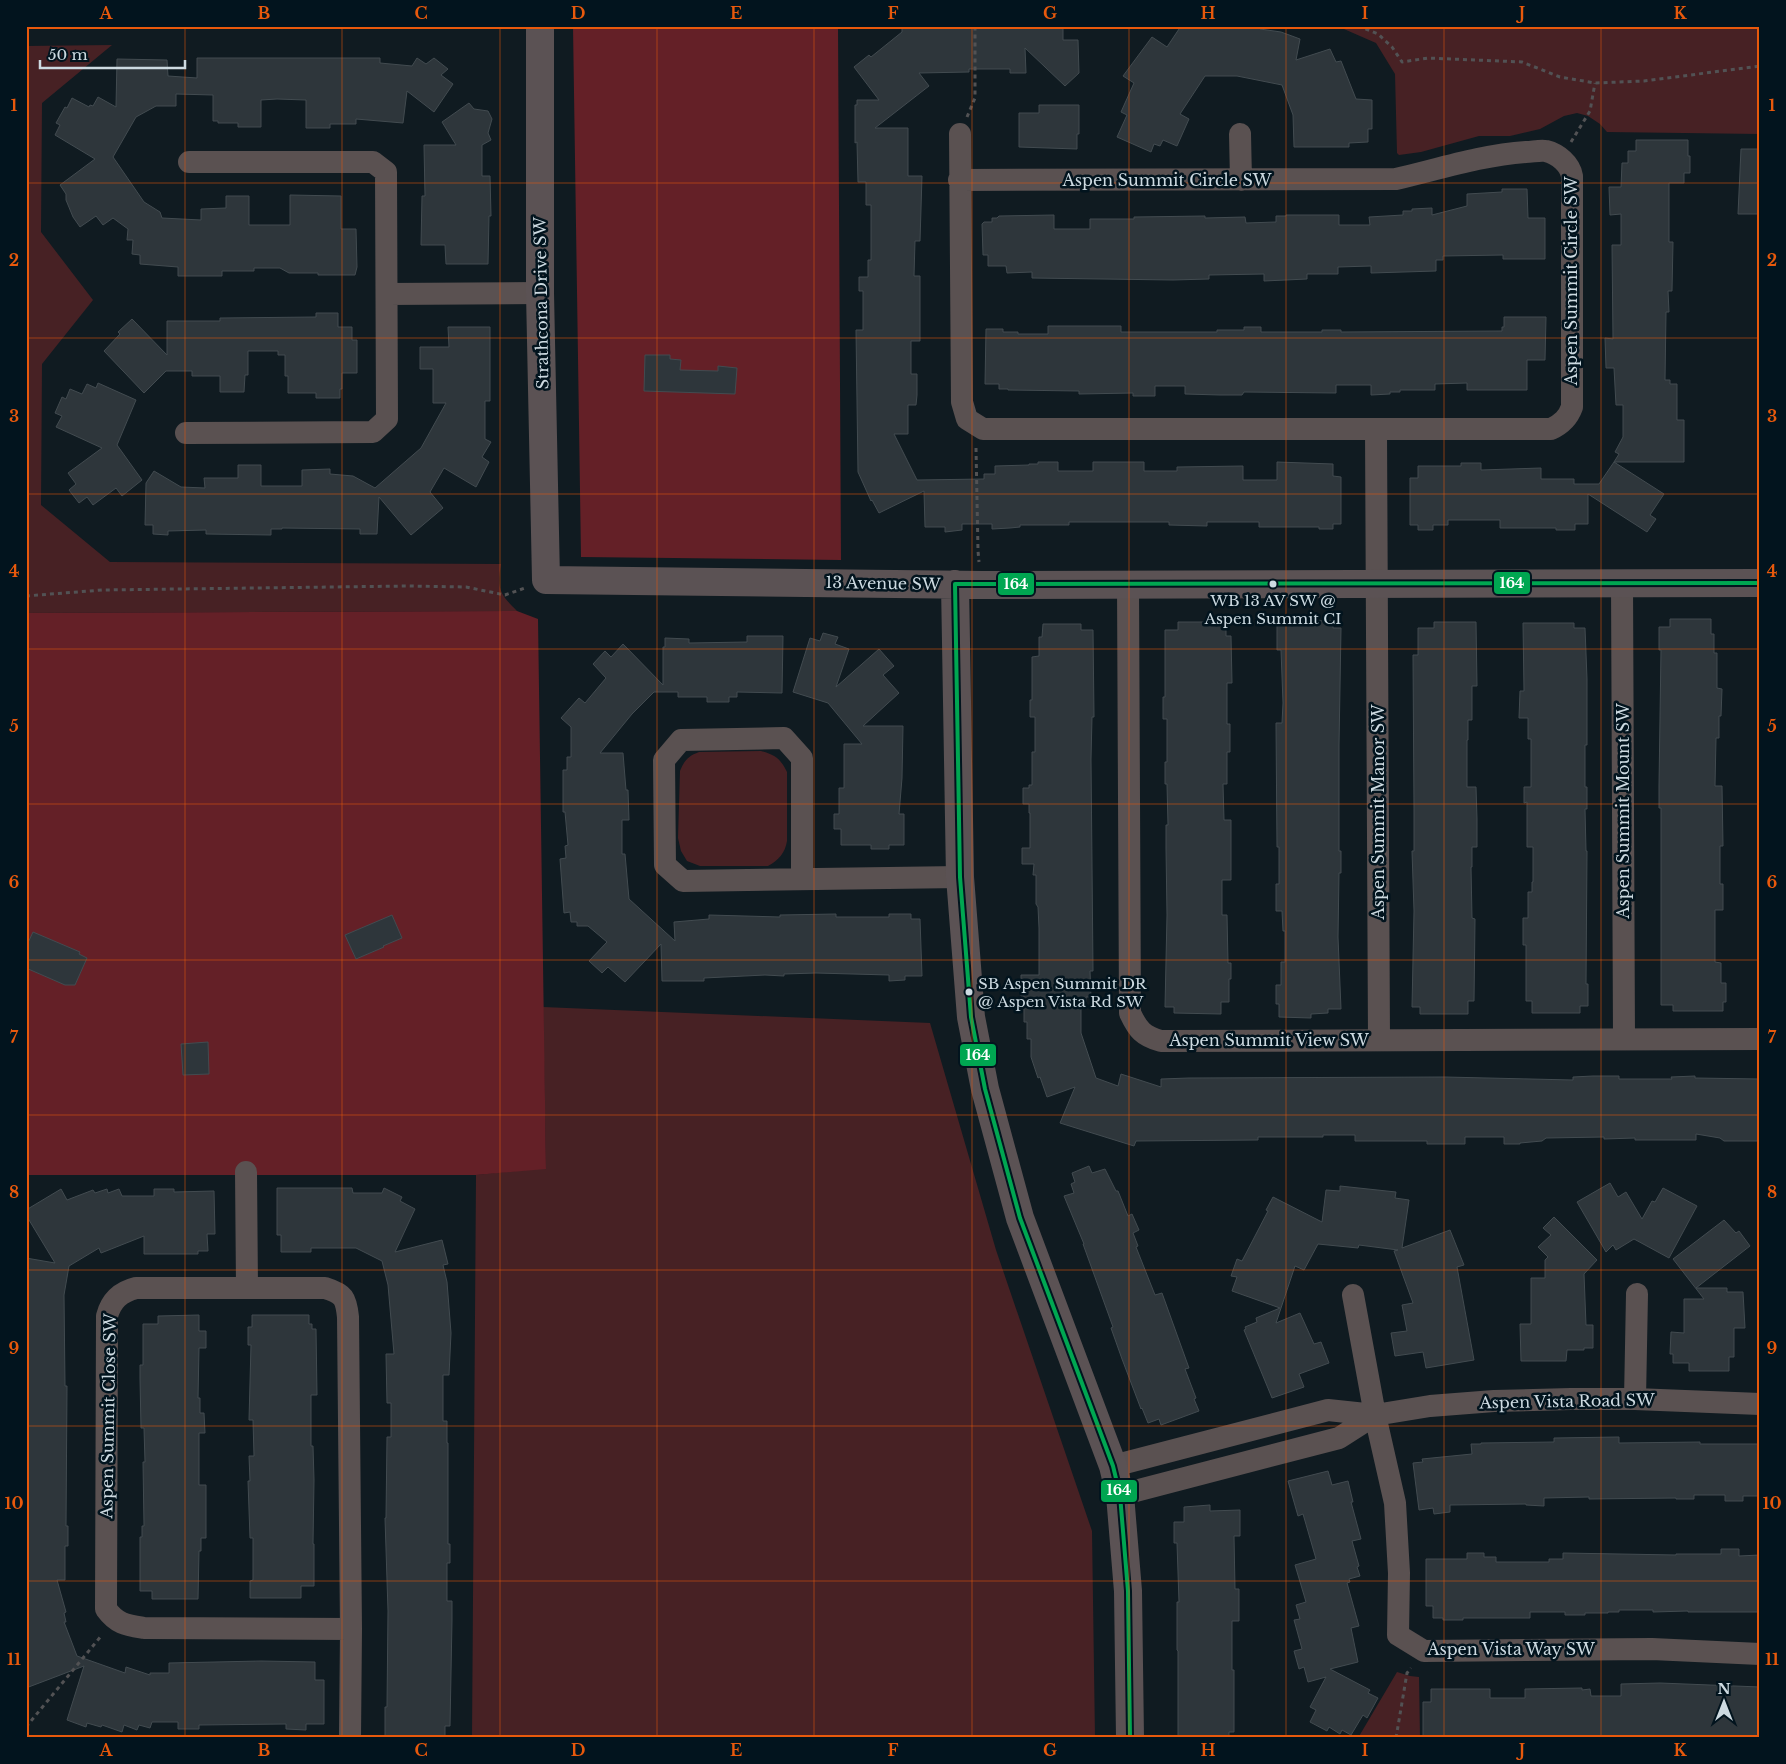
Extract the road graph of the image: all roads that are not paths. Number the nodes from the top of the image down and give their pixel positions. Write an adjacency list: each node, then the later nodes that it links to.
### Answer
1 (540, 26): 7 (street, Strathcona Drive SW)
2 (960, 134): 5 (street)
3 (1240, 134): 6 (street)
4 (189, 162): 8 (street)
5 (959, 180): 6 (street, Aspen Summit Circle SW); 9 (street, Aspen Summit Circle SW)
6 (1241, 180): 9 (street, Aspen Summit Circle SW)
7 (540, 293): 8 (street); 11 (street, Strathcona Drive SW)
8 (387, 294): 10 (street)
9 (1376, 430): 16 (street)
10 (186, 433)
11 (546, 580): 14 (street, 13 Avenue SW)
12 (1760, 582): 13 (street, 13 Avenue SW)
13 (1622, 583): 16 (street, 13 Avenue SW); 19 (street, Aspen Summit Mount SW)
14 (955, 584): 15 (street, 13 Avenue SW); 17 (street)
15 (1128, 584): 16 (street, 13 Avenue SW); 21 (street, Aspen Summit View SW)
16 (1376, 584): 21 (street, Aspen Summit Manor SW)
17 (960, 877): 18 (street); 29 (street)
18 (802, 879): 18 (street)
19 (1624, 1039): 20 (street, Aspen Summit View SW); 21 (street, Aspen Summit View SW)
20 (1760, 1039)
21 (1379, 1040)
22 (246, 1172): 23 (street)
23 (247, 1288): 31 (street, Aspen Summit Close SW); 31 (street, Aspen Summit Close SW)
24 (1353, 1294): 28 (street)
25 (1638, 1294): 26 (street)
26 (1635, 1398): 27 (street, Aspen Vista Road SW); 28 (street, Aspen Vista Road SW)
27 (1760, 1404)
28 (1375, 1415): 29 (street, Aspen Vista Road SW); 30 (street, Aspen Vista Road SW); 32 (street, Aspen Vista Way SW)
29 (1113, 1466): 30 (street)
30 (1120, 1495): 34 (street)
31 (351, 1629): 33 (street, Aspen Summit Close SW)
32 (1760, 1654)
33 (350, 1738)
34 (1130, 1738)

